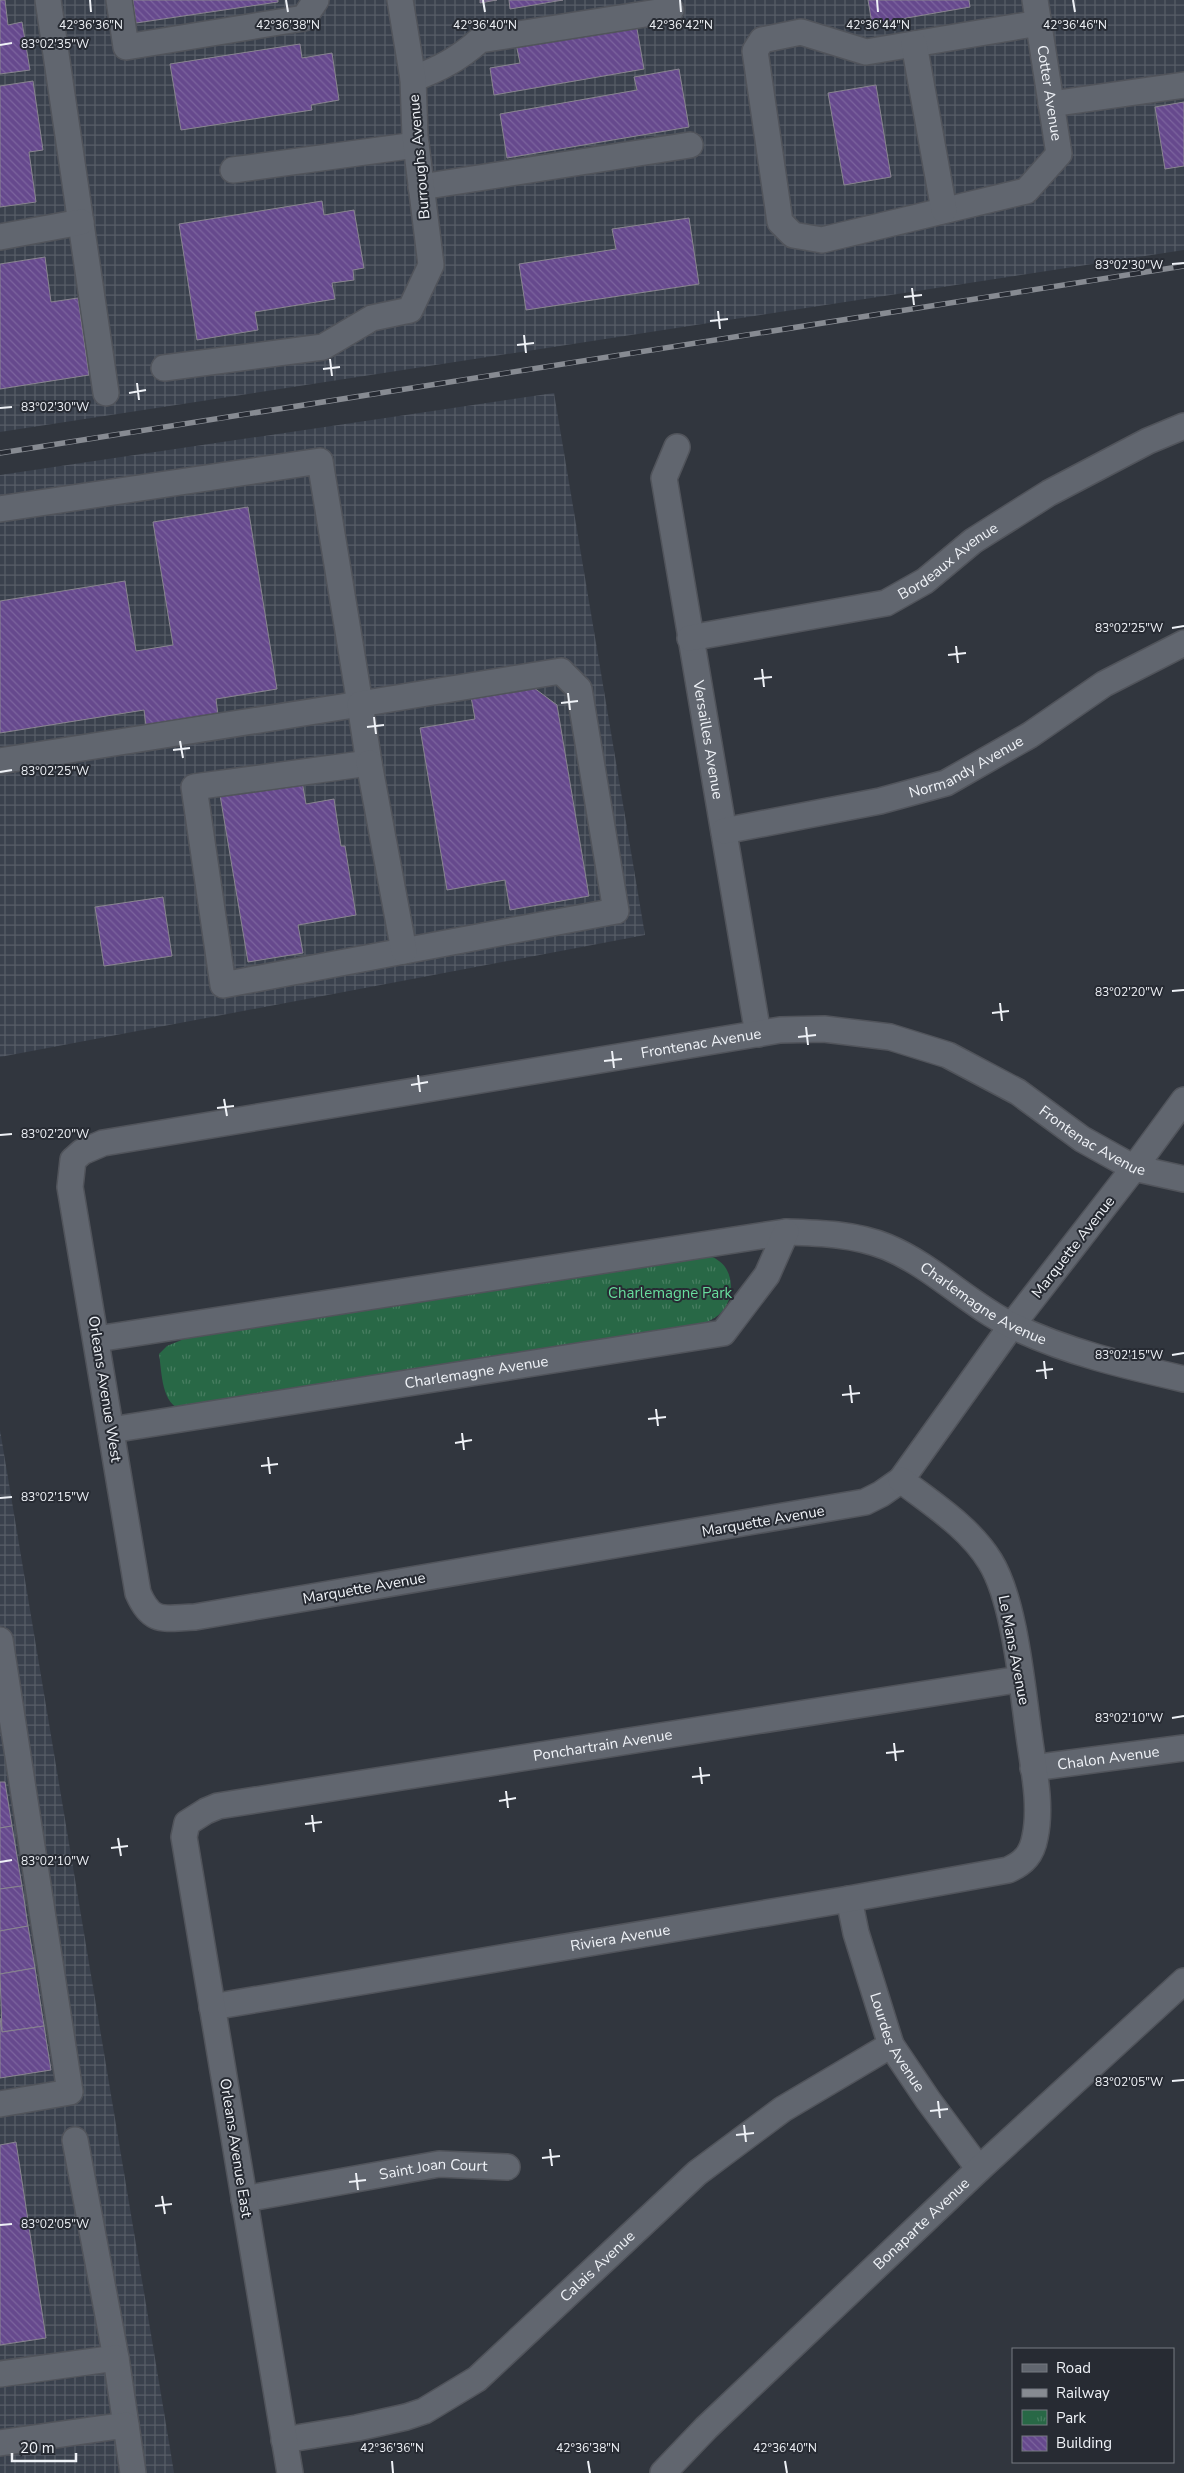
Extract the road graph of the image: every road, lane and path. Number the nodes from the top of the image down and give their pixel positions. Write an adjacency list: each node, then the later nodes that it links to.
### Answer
1 (48, 0): 16 (street)
2 (119, 0): 3 (street)
3 (316, 0)
4 (400, 0): 8 (street, Burroughs Avenue)
5 (671, 10): 8 (street)
6 (1037, 12): 7 (street); 10 (street, Cotter Avenue)
7 (914, 44): 15 (street); 15 (street)
8 (413, 79): 11 (street, Burroughs Avenue)
9 (1184, 85): 10 (street)
10 (1052, 104): 15 (street, Cotter Avenue)
11 (416, 144): 13 (street); 14 (street, Burroughs Avenue)
12 (690, 145): 14 (street)
13 (233, 170)
14 (421, 186): 18 (street, Burroughs Avenue)
15 (944, 210)
16 (81, 222): 17 (street); 19 (street)
17 (0, 237)
18 (164, 368)
19 (106, 393)
20 (1184, 426): 23 (street, Bordeaux Avenue)
21 (677, 446): 23 (street, Versailles Avenue)
22 (0, 509): 25 (street)
23 (690, 638): 28 (street, Versailles Avenue)
24 (1184, 643): 28 (street, Normandy Avenue)
25 (360, 704): 26 (street); 27 (street); 29 (street)
26 (0, 761)
27 (370, 763): 29 (street); 29 (street)
28 (724, 831): 30 (street, Versailles Avenue)
29 (404, 951)
30 (758, 1034): 32 (street, Frontenac Avenue); 33 (street, Frontenac Avenue)
31 (1184, 1100): 33 (street, Marquette Avenue)
32 (73, 1160): 37 (street, Orleans Avenue West)
33 (1134, 1168): 34 (street, Frontenac Avenue); 36 (street, Marquette Avenue)
34 (1184, 1179)
35 (786, 1232): 36 (street, Charlemagne Avenue); 37 (street, Charlemagne Avenue); 39 (street, Charlemagne Avenue)
36 (1012, 1326): 38 (street, Charlemagne Avenue); 40 (street, Marquette Avenue)
37 (97, 1339): 39 (street, Orleans Avenue West)
38 (1184, 1379)
39 (111, 1430): 41 (street, Orleans Avenue West)
40 (901, 1480): 41 (street, Marquette Avenue); 43 (street, Le Mans Avenue)
41 (152, 1615)
42 (0, 1640): 45 (street)
43 (1021, 1678): 46 (street, Le Mans Avenue); 47 (street, Ponchartrain Avenue)
44 (1184, 1748): 46 (street, Chalon Avenue)
45 (9, 1754): 53 (street)
46 (1033, 1768): 48 (street, Le Mans Avenue)
47 (187, 1823): 51 (street, Orleans Avenue East)
48 (1025, 1860): 49 (street, Riviera Avenue)
49 (849, 1899): 51 (street, Riviera Avenue); 52 (street, Lourdes Avenue)
50 (1184, 1981): 56 (street, Bonaparte Avenue)
51 (212, 2007): 57 (street, Orleans Avenue East)
52 (891, 2045): 56 (street, Lourdes Avenue); 61 (street, Calais Avenue)
53 (0, 2104)
54 (75, 2140): 58 (street)
55 (507, 2167): 57 (street, Saint Joan Court)
56 (979, 2169): 65 (street, Bonaparte Avenue)
57 (244, 2199): 61 (street, Orleans Avenue East)
58 (116, 2358): 59 (street); 60 (street)
59 (0, 2374)
60 (126, 2425): 62 (street); 63 (street)
61 (284, 2440): 64 (street, Orleans Avenue East)
62 (0, 2443)
63 (133, 2473)
64 (290, 2473)
65 (663, 2473)

